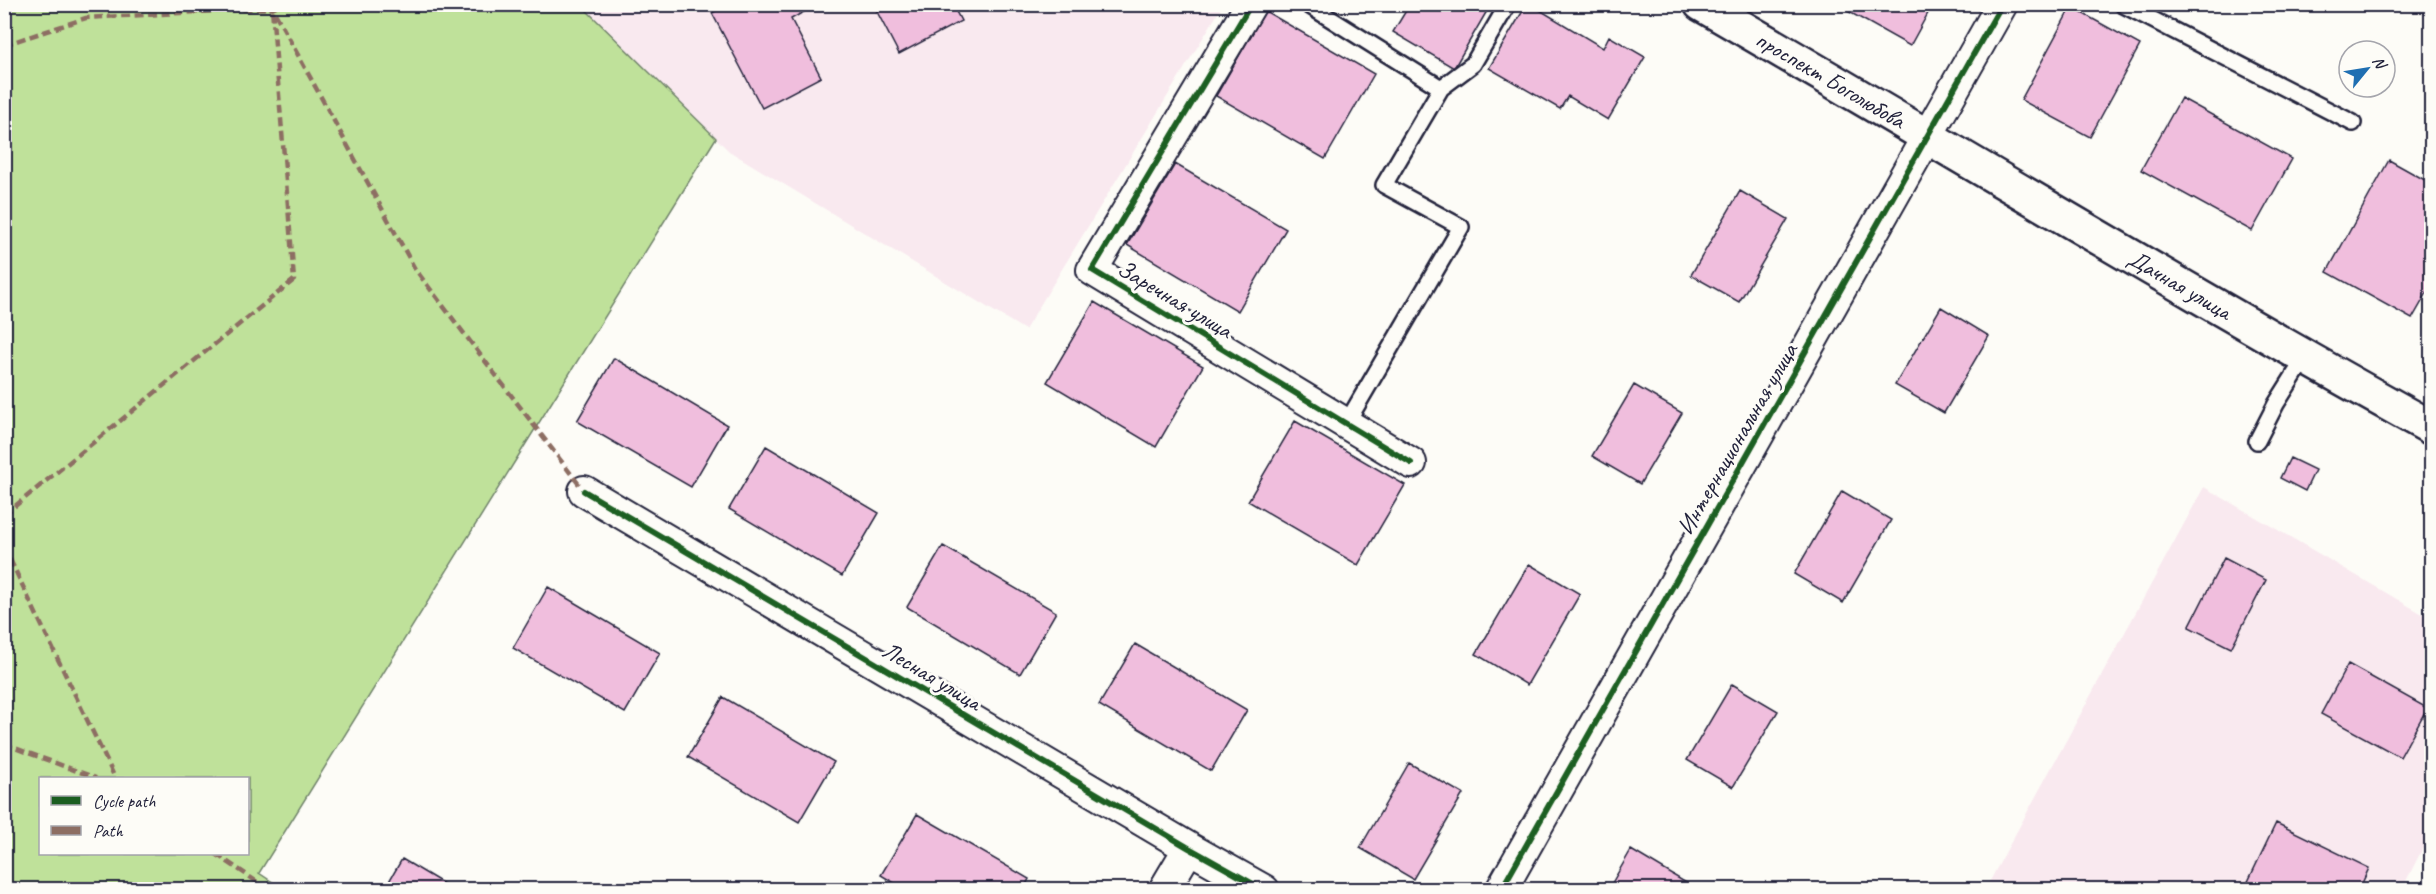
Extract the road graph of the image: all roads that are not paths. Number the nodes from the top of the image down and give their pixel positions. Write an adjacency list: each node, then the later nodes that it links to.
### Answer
1 (1251, 4): 11 (street, Заречная улица)
2 (1307, 4): 7 (lane)
3 (1508, 4): 7 (lane)
4 (1701, 4): 9 (main road, проспект Боголюбова)
5 (2002, 4): 9 (street, Интернациональная улица)
6 (2122, 4): 8 (lane)
7 (1441, 88): 11 (lane)
8 (2353, 123)
9 (1929, 136): 10 (main road, Дачная улица); 19 (street, Интернациональная улица)
10 (2305, 358): 12 (main road, Дачная улица); 13 (lane)
11 (1346, 424): 14 (street, Заречная улица)
12 (2432, 428)
13 (2257, 441)
14 (1411, 464)
15 (584, 491): 16 (street, Лесная улица)
16 (1189, 848): 17 (street); 18 (street, Лесная улица)
17 (1164, 890)
18 (1264, 890)
19 (1501, 890)

